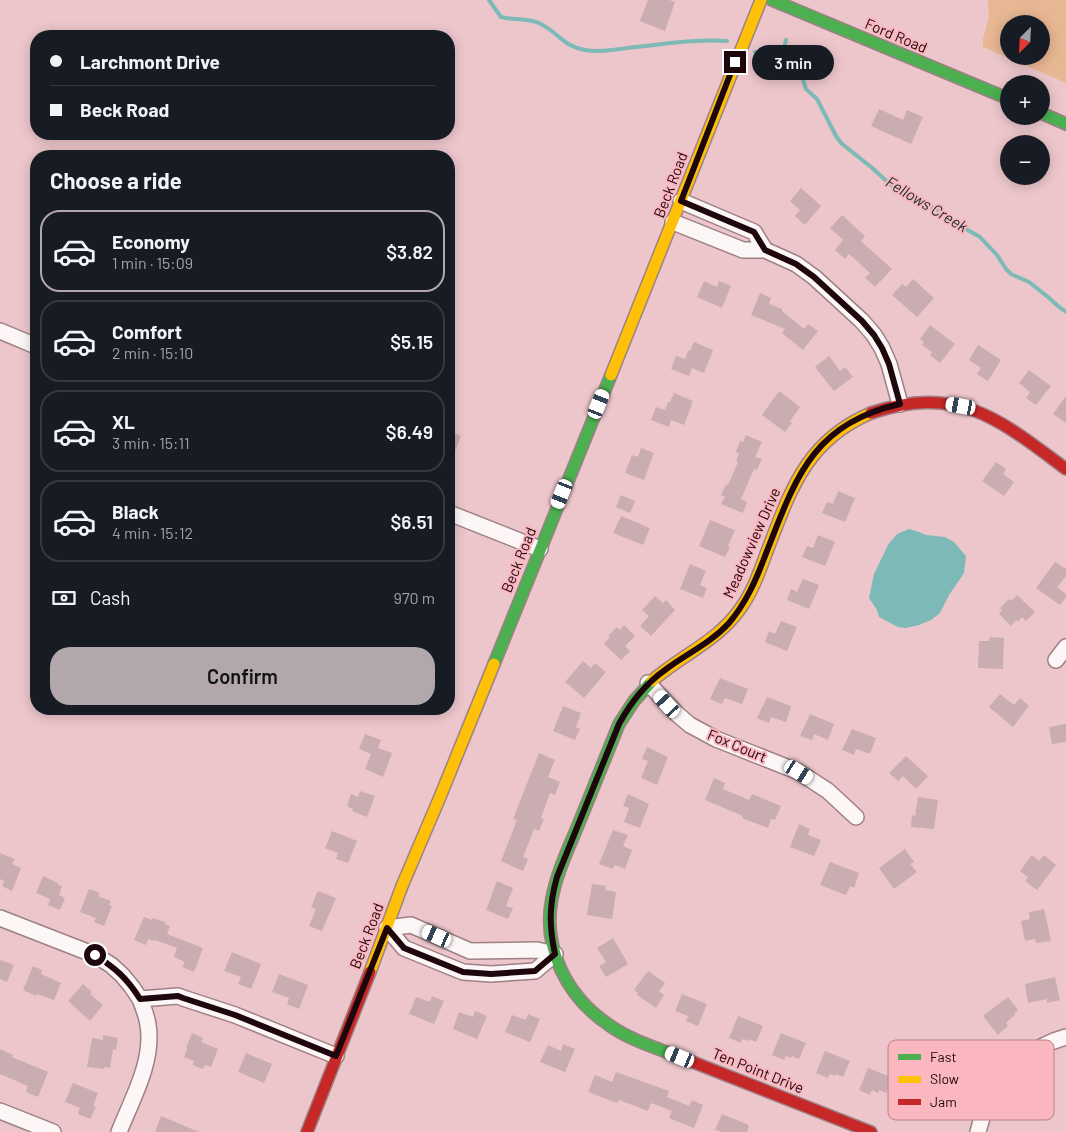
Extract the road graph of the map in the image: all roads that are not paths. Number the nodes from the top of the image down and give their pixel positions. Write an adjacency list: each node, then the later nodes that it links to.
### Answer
1 (761, 0): 6 (main road, Beck Road)
2 (772, 0): 3 (main road, Ford Road)
3 (1000, 95)
4 (1050, 117): 5 (main road)
5 (1066, 124)
6 (681, 201): 7 (main road, Beck Road); 8 (street)
7 (673, 222): 8 (street); 14 (main road, Beck Road)
8 (765, 250): 11 (street)
9 (0, 331): 10 (street)
10 (30, 344)
11 (900, 404): 12 (main road, Meadowview Drive); 17 (main road, Meadowview Drive)
12 (1066, 469)
13 (455, 515): 14 (street)
14 (540, 549): 20 (main road, Beck Road)
15 (1066, 647): 16 (street)
16 (1056, 660)
17 (648, 684): 18 (street, Fox Court); 22 (main road, Meadowview Drive)
18 (856, 817)
19 (0, 918): 24 (street)
20 (387, 928): 21 (street); 23 (street); 27 (main road, Beck Road)
21 (470, 951): 22 (street); 23 (street)
22 (555, 954): 23 (street); 33 (main road, Ten Point Drive)
23 (463, 972)
24 (140, 999): 27 (street); 31 (street)
25 (1066, 1038): 26 (street)
26 (1054, 1043)
27 (336, 1056): 32 (main road, Beck Road)
28 (0, 1111): 30 (street)
29 (982, 1120): 34 (street)
30 (53, 1132)
31 (119, 1132)
32 (307, 1132)
33 (871, 1132)
34 (978, 1132)

